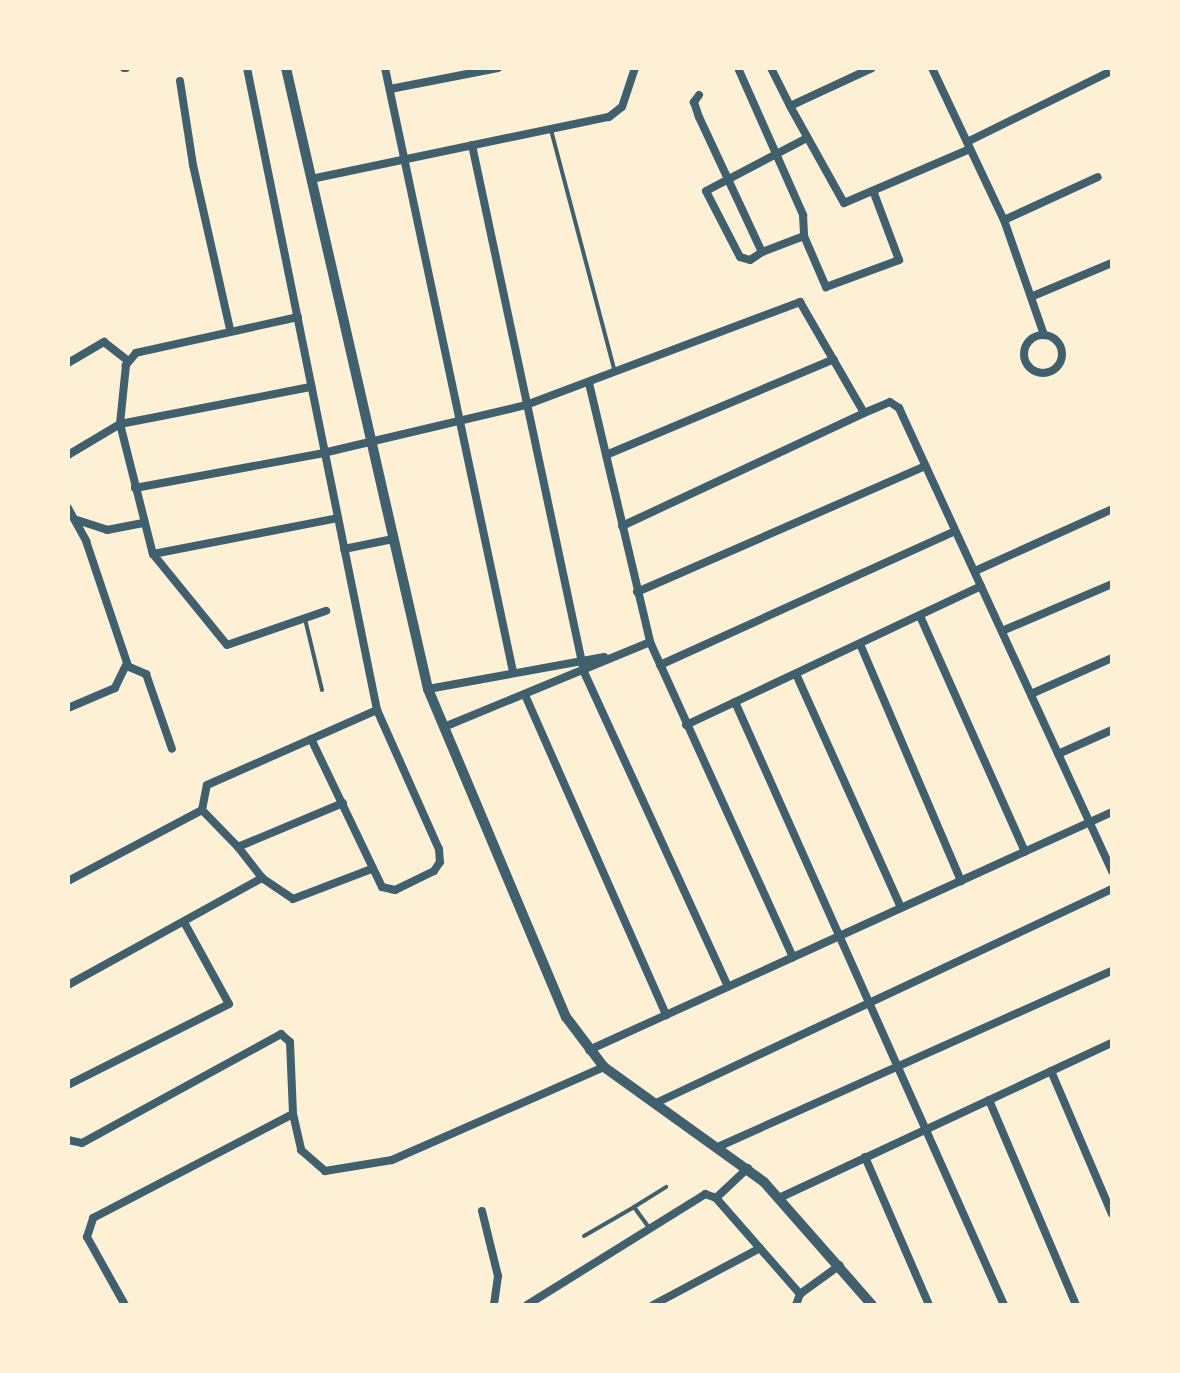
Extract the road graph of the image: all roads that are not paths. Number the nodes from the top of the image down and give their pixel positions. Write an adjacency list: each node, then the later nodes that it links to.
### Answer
1 (247, 68): 30 (street)
2 (286, 68): 22 (street)
3 (385, 68): 12 (street)
4 (498, 68): 12 (street)
5 (635, 68): 15 (street)
6 (738, 68): 19 (street)
7 (771, 68): 14 (street)
8 (872, 68): 14 (street)
9 (932, 68): 18 (street)
10 (1111, 71): 18 (street)
11 (180, 81): 31 (street)
12 (390, 89): 20 (street)
13 (699, 95): 23 (street)
14 (790, 106): 16 (street)
15 (550, 128): 17 (street); 36 (lane)
16 (807, 138): 19 (street); 24 (street)
17 (472, 145): 20 (street); 39 (street)
18 (969, 145): 24 (street); 25 (street)
19 (774, 153): 23 (street); 26 (street)
20 (404, 160): 22 (street); 41 (street)
21 (1098, 177): 25 (street)
22 (311, 179): 43 (street)
23 (729, 179): 27 (street); 27 (street)
24 (874, 193): 26 (street)
25 (1004, 220): 29 (street)
26 (804, 236): 27 (street)
27 (762, 252)
28 (1112, 263): 29 (street)
29 (1033, 296): 32 (street)
30 (298, 317): 31 (street); 38 (street)
31 (230, 329): 34 (street)
32 (1044, 335): 32 (street)
33 (834, 359): 36 (street); 40 (street); 46 (street)
34 (128, 361): 35 (street); 42 (street)
35 (68, 363)
36 (615, 372): 37 (street)
37 (589, 383): 39 (street); 46 (street)
38 (311, 387): 42 (street); 44 (street)
39 (526, 405): 41 (street); 70 (street)
40 (864, 413): 47 (street); 54 (street)
41 (459, 420): 43 (street); 74 (street)
42 (120, 424): 45 (street); 48 (street)
43 (364, 442): 44 (street); 56 (street)
44 (323, 453): 48 (street); 51 (street)
45 (68, 455)
46 (606, 455): 54 (street)
47 (926, 466): 55 (street); 62 (street)
48 (135, 488): 53 (street)
49 (68, 508): 52 (street)
50 (1112, 509): 59 (street)
51 (338, 518): 57 (street); 58 (street)
52 (76, 519): 53 (street); 73 (street)
53 (144, 523): 58 (street)
54 (622, 526): 62 (street)
55 (955, 531): 59 (street); 72 (street)
56 (393, 539): 57 (street); 77 (street)
57 (349, 548): 83 (street)
58 (153, 554): 64 (street)
59 (975, 571): 61 (street)
60 (1112, 584): 66 (street)
61 (981, 586): 65 (street); 66 (street)
62 (637, 592): 67 (street)
63 (326, 611): 64 (street)
64 (304, 614): 78 (lane)
65 (920, 616): 68 (street); 95 (street)
66 (1002, 631): 79 (street)
67 (650, 642): 69 (street); 72 (street)
68 (860, 644): 76 (street); 100 (street)
69 (607, 656): 70 (street); 75 (street)
70 (580, 658): 74 (street); 75 (street)
71 (1112, 658): 79 (street)
72 (660, 665): 84 (street)
73 (127, 666): 82 (street); 88 (street)
74 (513, 672): 77 (street)
75 (584, 672): 80 (street); 108 (street)
76 (796, 674): 81 (street); 102 (street)
77 (428, 689): 85 (street)
78 (322, 690)
79 (1031, 694): 89 (street)
80 (525, 695): 85 (street); 110 (street)
81 (735, 702): 84 (street); 104 (street)
82 (68, 708)
83 (377, 710): 87 (street); 96 (street)
84 (686, 725): 105 (street)
85 (444, 727): 112 (street)
86 (1112, 730): 89 (street)
87 (311, 739): 90 (street); 91 (street)
88 (172, 749)
89 (1058, 754): 93 (street)
90 (343, 803): 94 (street); 96 (street)
91 (202, 810): 94 (street); 99 (street)
92 (1112, 812): 93 (street)
93 (1089, 822): 95 (street); 97 (street)
94 (238, 847): 98 (street)
95 (1025, 852): 100 (street)
96 (371, 869): 98 (street)
97 (1112, 871)
98 (262, 878): 103 (street)
99 (68, 881)
100 (961, 881): 102 (street)
101 (1112, 889): 109 (street)
102 (901, 908): 104 (street)
103 (184, 922): 107 (street); 116 (street)
104 (839, 936): 105 (street); 109 (street)
105 (793, 957): 108 (street)
106 (1112, 971): 114 (street)
107 (68, 985)
108 (728, 987): 110 (street)
109 (869, 1003): 114 (street); 118 (street)
110 (666, 1015): 112 (street)
111 (1112, 1043): 115 (street)
112 (589, 1050): 113 (street)
113 (604, 1067): 118 (street); 119 (street)
114 (898, 1067): 120 (street); 122 (street)
115 (1051, 1071): 117 (street); 130 (street)
116 (68, 1085)
117 (989, 1100): 120 (street); 144 (street)
118 (658, 1102): 122 (street)
119 (293, 1114): 121 (street); 136 (street)
120 (925, 1129): 123 (street); 143 (street)
121 (68, 1140)
122 (720, 1146): 124 (street)
123 (865, 1157): 127 (street); 142 (street)
124 (748, 1168): 126 (street); 127 (street)
125 (666, 1187): 128 (lane)
126 (716, 1198): 131 (street); 133 (street)
127 (779, 1198): 134 (street)
128 (634, 1207): 131 (lane); 132 (lane)
129 (482, 1211): 137 (street)
130 (1112, 1214)
131 (649, 1228): 138 (street)
132 (584, 1236)
133 (760, 1248): 135 (street); 139 (street)
134 (840, 1265): 135 (street); 141 (street)
135 (800, 1294): 140 (street)
136 (125, 1305)
137 (494, 1305)
138 (527, 1305)
139 (653, 1305)
140 (796, 1305)
141 (872, 1305)
142 (929, 1305)
143 (1004, 1305)
144 (1076, 1305)

